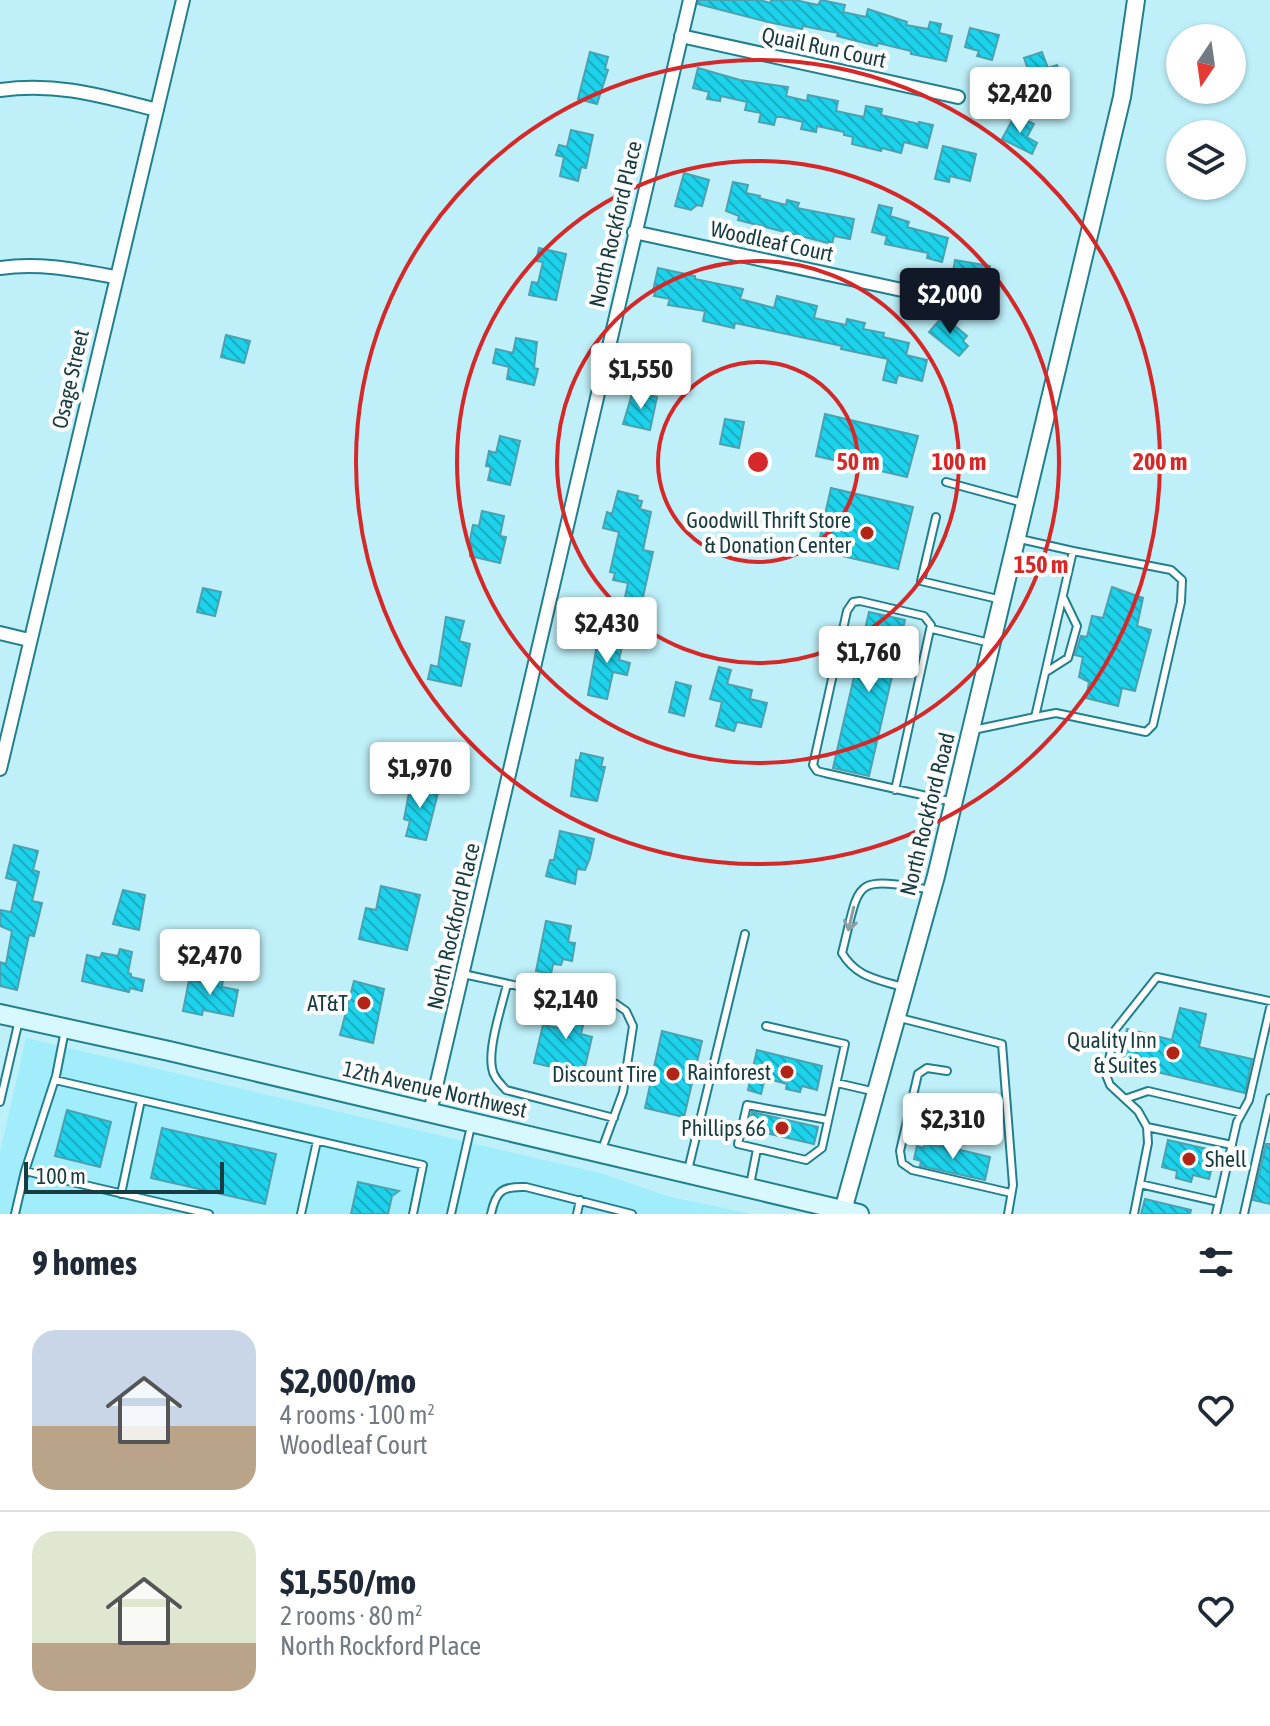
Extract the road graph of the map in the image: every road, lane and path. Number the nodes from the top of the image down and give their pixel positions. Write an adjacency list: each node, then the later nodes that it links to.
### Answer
1 (183, 0): 7 (street, Osage Street)
2 (690, 0): 4 (street, North Rockford Place)
3 (1136, 0): 13 (street, North Rockford Road)
4 (681, 36): 6 (street, Quail Run Court); 8 (street, North Rockford Place)
5 (0, 90): 7 (street)
6 (958, 97)
7 (157, 110): 10 (street, Osage Street)
8 (634, 232): 11 (street, Woodleaf Court); 31 (street, North Rockford Place)
9 (0, 268): 10 (street)
10 (115, 277): 21 (street, Osage Street)
11 (902, 290)
12 (946, 482): 13 (lane)
13 (1025, 503): 15 (street, North Rockford Road)
14 (936, 517): 18 (lane)
15 (1017, 538): 16 (lane); 18 (street, North Rockford Road)
16 (1073, 551): 17 (lane); 24 (lane)
17 (1063, 596): 23 (lane); 23 (lane)
18 (1002, 600): 22 (street, North Rockford Road)
19 (932, 629): 22 (lane); 27 (lane); 27 (lane)
20 (0, 633): 21 (street)
21 (29, 640): 26 (street, Osage Street)
22 (991, 644): 25 (street, North Rockford Road)
23 (1046, 672): 24 (lane)
24 (1035, 717): 25 (lane)
25 (971, 730): 28 (street, North Rockford Road)
26 (0, 769)
27 (895, 790): 28 (lane)
28 (953, 802): 29 (street, North Rockford Road)
29 (932, 890): 33 (street, North Rockford Road); 33 (lane, one-way to 33)
30 (745, 934): 60 (lane)
31 (462, 974): 32 (lane); 49 (street, North Rockford Place)
32 (507, 984): 51 (lane); 51 (lane)
33 (905, 988): 37 (street, North Rockford Road)
34 (1270, 1001): 46 (lane)
35 (1270, 1008): 50 (lane)
36 (0, 1014): 38 (main road, 12th Avenue Northwest)
37 (896, 1017): 44 (street, North Rockford Road); 63 (lane)
38 (20, 1018): 40 (main road, 12th Avenue Northwest); 48 (lane)
39 (766, 1026): 43 (lane)
40 (66, 1028): 42 (lane); 49 (main road, 12th Avenue Northwest)
41 (947, 1071): 63 (lane)
42 (55, 1080): 47 (lane); 59 (lane)
43 (837, 1083): 44 (lane); 52 (lane)
44 (876, 1092): 67 (street, North Rockford Road)
45 (1270, 1098): 79 (lane)
46 (1125, 1099): 50 (lane); 54 (lane)
47 (141, 1100): 55 (lane); 64 (lane)
48 (0, 1102)
49 (430, 1112): 53 (main road, 12th Avenue Northwest)
50 (1242, 1113): 56 (lane)
51 (614, 1118): 58 (lane)
52 (828, 1120): 57 (lane); 57 (lane)
53 (472, 1122): 58 (main road, 12th Avenue Northwest); 72 (lane)
54 (1147, 1127): 56 (lane); 61 (lane)
55 (317, 1141): 70 (lane); 71 (lane)
56 (1232, 1145): 66 (lane)
57 (757, 1149): 62 (lane)
58 (601, 1153): 60 (main road, 12th Avenue Northwest)
59 (25, 1171): 64 (lane); 68 (lane)
60 (688, 1173): 62 (main road, 12th Avenue Northwest)
61 (1140, 1184): 66 (lane); 77 (lane)
62 (750, 1188): 67 (main road, 12th Avenue Northwest)
63 (1011, 1193): 76 (lane)
64 (121, 1194): 69 (lane)
65 (580, 1200): 73 (lane); 74 (lane); 75 (lane)
66 (1219, 1202): 78 (lane)
67 (848, 1213)
68 (15, 1214)
69 (209, 1214)
70 (301, 1214)
71 (413, 1214)
72 (451, 1214)
73 (491, 1214)
74 (577, 1214)
75 (632, 1214)
76 (1008, 1214)
77 (1134, 1214)
78 (1216, 1214)
79 (1244, 1214)

